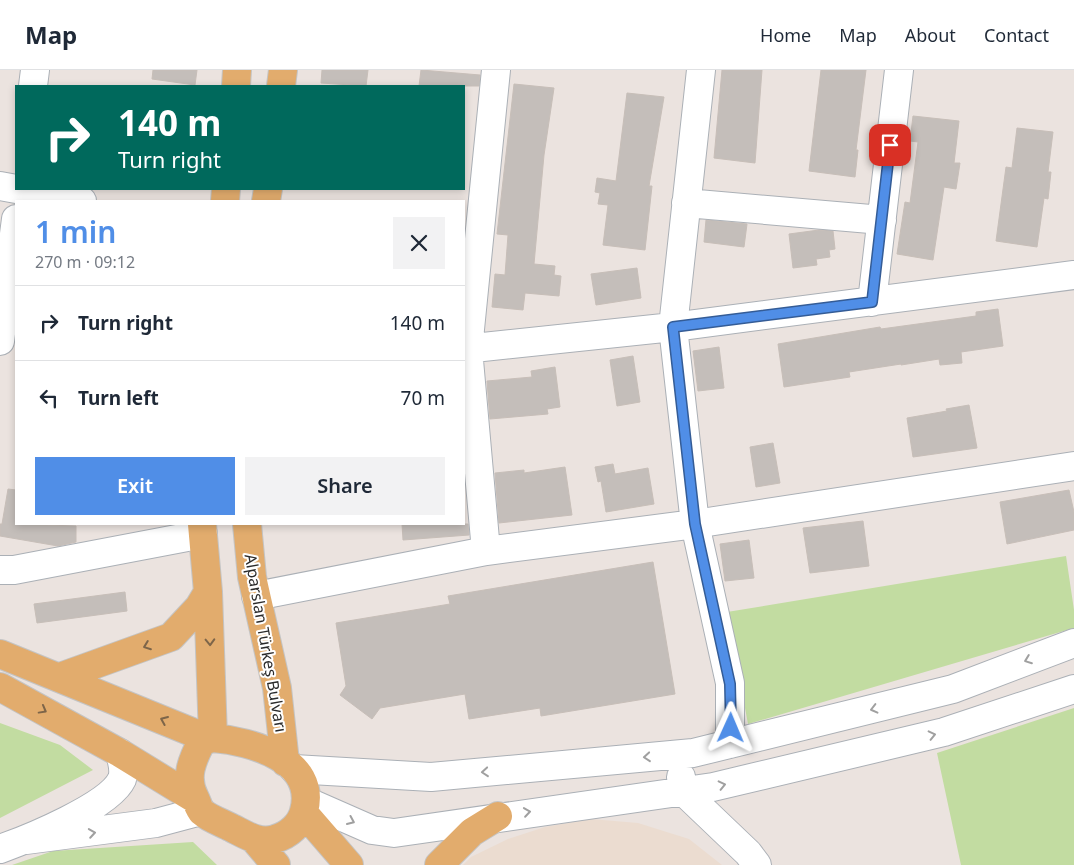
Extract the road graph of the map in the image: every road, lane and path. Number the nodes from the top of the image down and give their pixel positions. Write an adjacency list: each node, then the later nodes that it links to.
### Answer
1 (35, 70): 7 (street)
2 (237, 70): 8 (main road)
3 (283, 70): 9 (main road)
4 (496, 70): 19 (street)
5 (701, 70): 12 (street)
6 (899, 70): 13 (street)
7 (33, 85)
8 (236, 85)
9 (281, 85)
10 (15, 192): 11 (street)
11 (75, 200)
12 (686, 203): 13 (street); 17 (street)
13 (882, 220): 16 (street)
14 (15, 227): 18 (street)
15 (1074, 275): 16 (street)
16 (872, 302): 17 (street)
17 (673, 327): 19 (street); 21 (street)
18 (0, 341)
19 (466, 349): 24 (street)
20 (1074, 466): 21 (street)
21 (695, 524): 24 (street); 34 (street)
22 (247, 525): 27 (main road, Alparslan Türkeş Bulvarı)
23 (203, 529): 25 (street); 26 (main road)
24 (486, 551): 27 (street)
25 (0, 570)
26 (208, 592): 30 (main road, one-way to 30); 33 (main road, one-way to 33)
27 (256, 596): 37 (main road, Alparslan Türkeş Bulvarı)
28 (1074, 643): 34 (street, one-way to 34)
29 (0, 654): 30 (main road)
30 (60, 678): 33 (main road, one-way to 30)
31 (0, 687): 35 (main road, one-way to 35)
32 (1074, 689): 38 (street, one-way to 32)
33 (211, 738): 37 (main road); 39 (main road)
34 (730, 744): 36 (street)
35 (120, 753): 39 (main road); 43 (street)
36 (677, 754): 37 (street, one-way to 37); 38 (street)
37 (290, 766): 40 (main road)
38 (683, 791): 41 (street, one-way to 38); 48 (street)
39 (198, 805): 42 (main road); 43 (street, one-way to 39)
40 (305, 807): 41 (street, one-way to 41); 42 (main road); 46 (main road)
41 (498, 816): 47 (main road)
42 (254, 839): 45 (main road)
43 (26, 840): 44 (street)
44 (0, 849)
45 (276, 865)
46 (350, 865)
47 (439, 865)
48 (756, 865)

